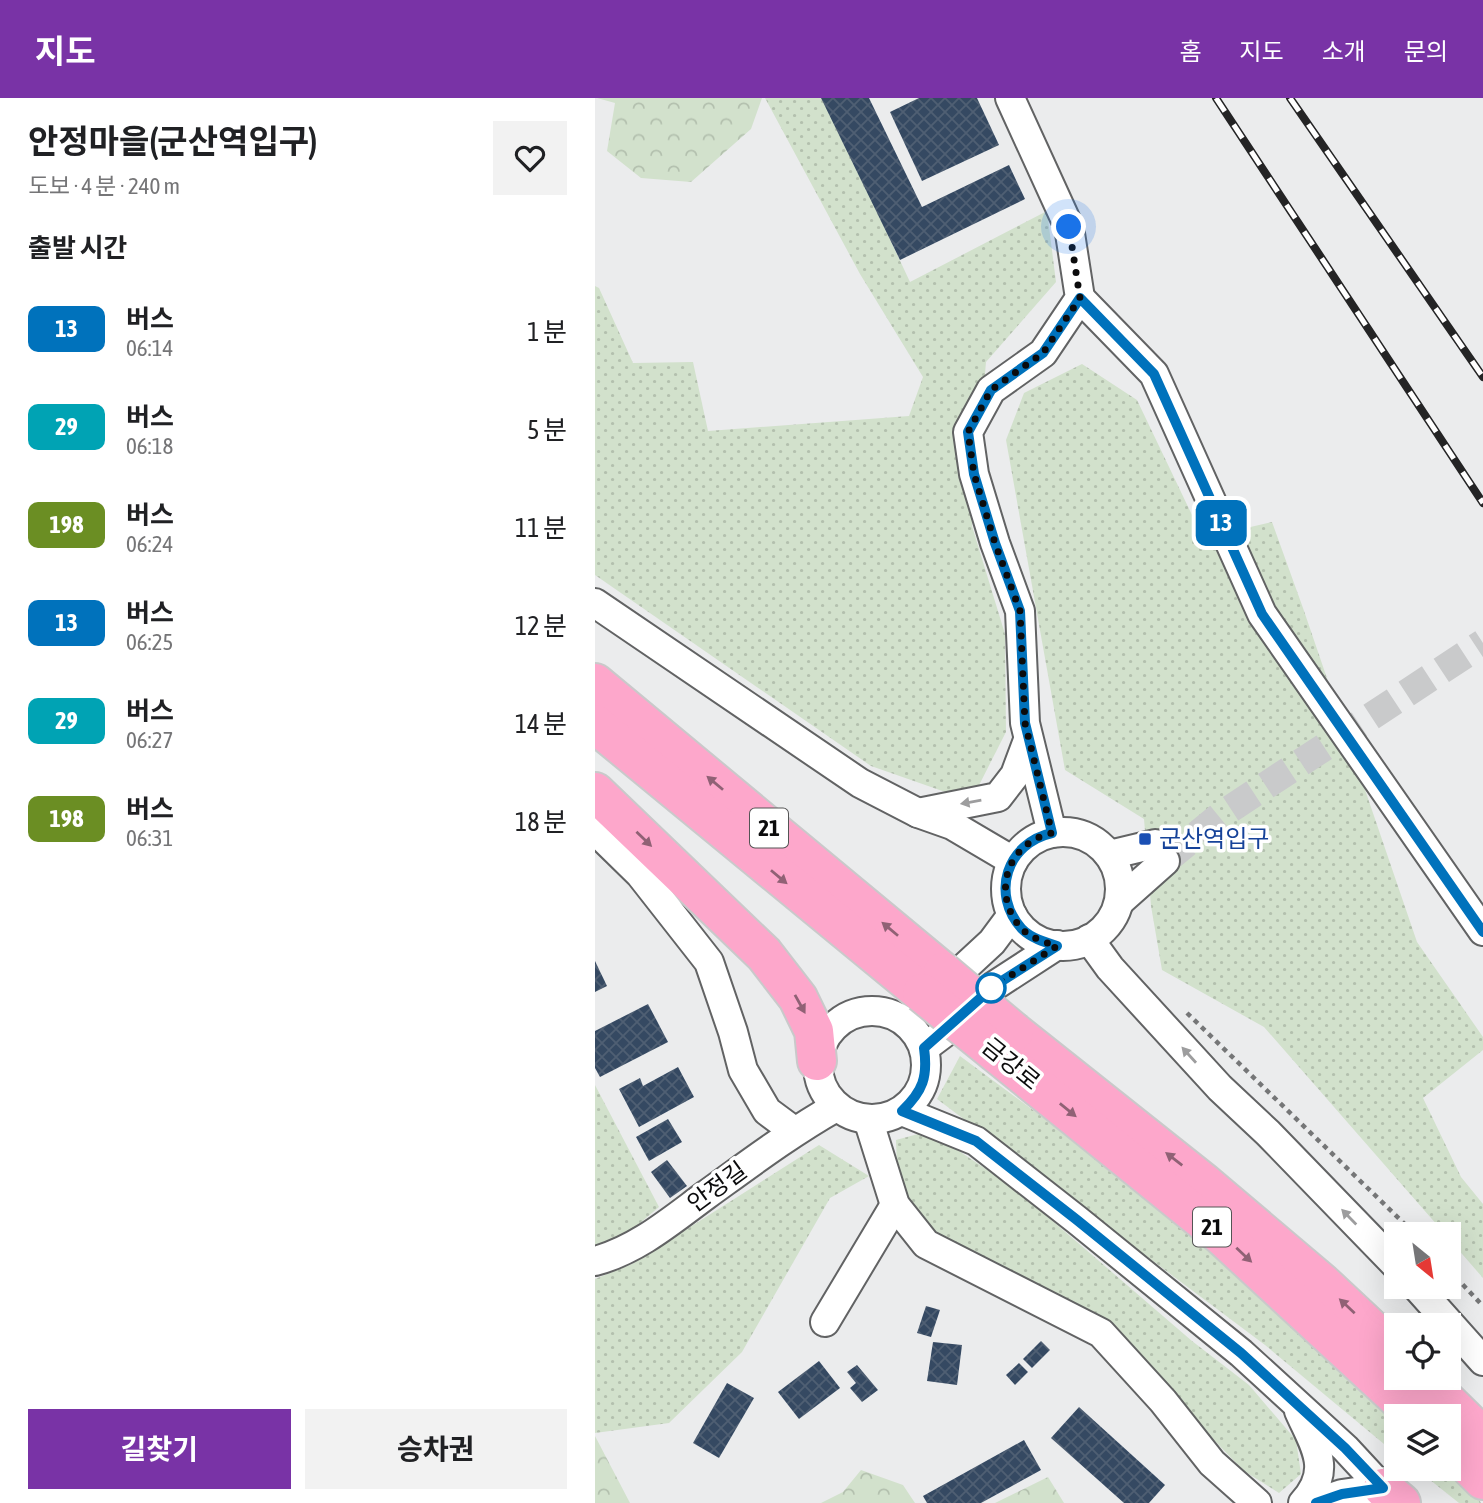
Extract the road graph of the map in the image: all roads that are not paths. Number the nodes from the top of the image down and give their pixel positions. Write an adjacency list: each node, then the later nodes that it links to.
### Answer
1 (1010, 98): 2 (street)
2 (1080, 298): 6 (street); 15 (street)
3 (595, 603): 8 (street)
4 (595, 683): 18 (highway, 금강로 / 21, one-way to 4)
5 (595, 723): 18 (highway, 금강로 / 21, one-way to 18)
6 (1028, 740): 8 (street, one-way to 8); 10 (street)
7 (595, 792): 21 (highway, one-way to 21)
8 (918, 813): 12 (street)
9 (595, 830): 25 (street)
10 (1052, 833): 11 (street); 12 (street)
11 (1109, 855): 13 (street); 13 (street)
12 (1013, 861): 14 (street)
13 (1120, 901): 16 (street)
14 (1012, 915): 17 (street); 18 (street)
15 (1483, 932)
16 (1089, 939): 17 (street); 27 (street, one-way to 16)
17 (1057, 946): 20 (street)
18 (922, 995): 19 (highway, 금강로 / 21, bridge); 20 (street); 21 (street)
19 (1005, 1042): 31 (highway, 금강로 / 21, one-way to 19); 35 (highway, 금강로 / 21, one-way to 35)
20 (924, 1048): 23 (street)
21 (817, 1061): 22 (street)
22 (836, 1107): 24 (street); 25 (street, 안정길)
23 (902, 1111): 24 (street); 34 (street)
24 (869, 1119): 26 (street)
25 (794, 1131): 28 (street, 안정길)
26 (895, 1205): 30 (street); 40 (street)
27 (1384, 1253)
28 (595, 1261)
29 (1428, 1299): 32 (street)
30 (825, 1322)
31 (1384, 1341)
32 (1483, 1361)
33 (1435, 1390): 36 (highway)
34 (1295, 1402): 39 (street); 41 (street)
35 (1404, 1404)
36 (1483, 1437)
37 (1461, 1458): 38 (highway)
38 (1483, 1480)
39 (1393, 1498): 42 (street)
40 (1257, 1503)
41 (1303, 1503)
42 (1315, 1503)

